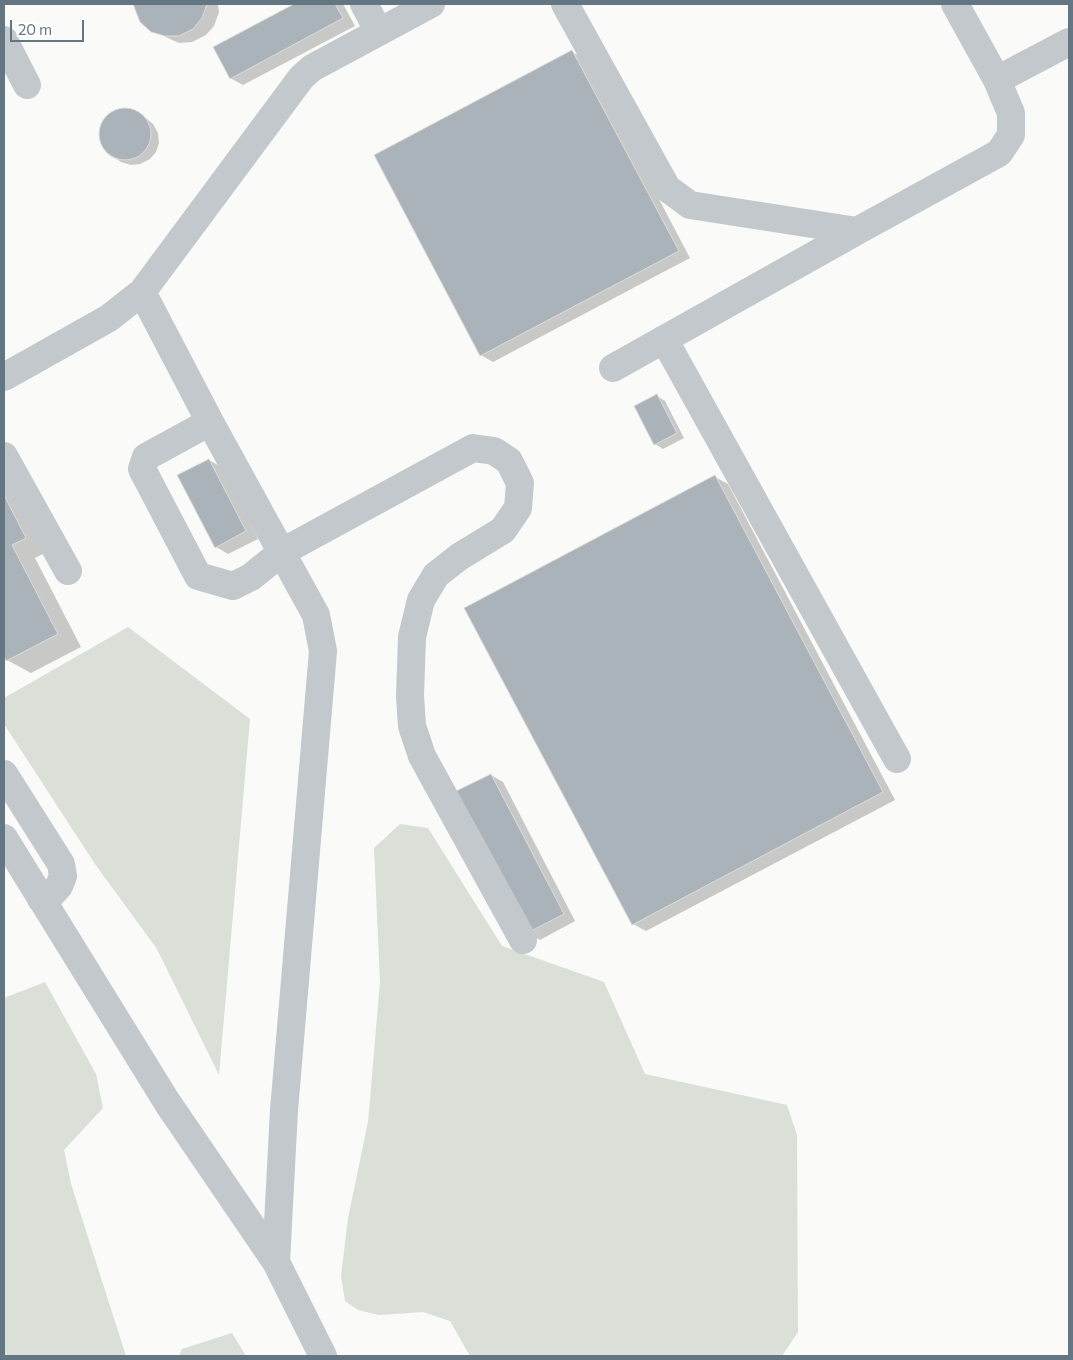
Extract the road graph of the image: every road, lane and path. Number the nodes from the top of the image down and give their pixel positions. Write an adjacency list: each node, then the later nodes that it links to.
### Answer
1 (364, 4): 5 (lane)
2 (431, 4): 5 (lane)
3 (565, 4): 10 (lane)
4 (955, 4): 8 (lane)
5 (379, 32): 11 (lane)
6 (4, 40): 9 (lane)
7 (1069, 42): 8 (lane)
8 (997, 80): 10 (lane)
9 (27, 85)
10 (857, 230): 12 (lane)
11 (142, 292): 14 (lane); 15 (lane)
12 (664, 339): 13 (lane); 19 (lane)
13 (613, 368)
14 (4, 377)
15 (210, 422): 17 (lane); 17 (lane)
16 (4, 456): 18 (lane)
17 (282, 552): 23 (lane); 24 (lane)
18 (68, 570)
19 (897, 759)
20 (4, 774): 22 (lane)
21 (4, 838): 22 (lane)
22 (41, 899): 24 (lane)
23 (523, 940)
24 (276, 1262): 25 (lane)
25 (323, 1356)

